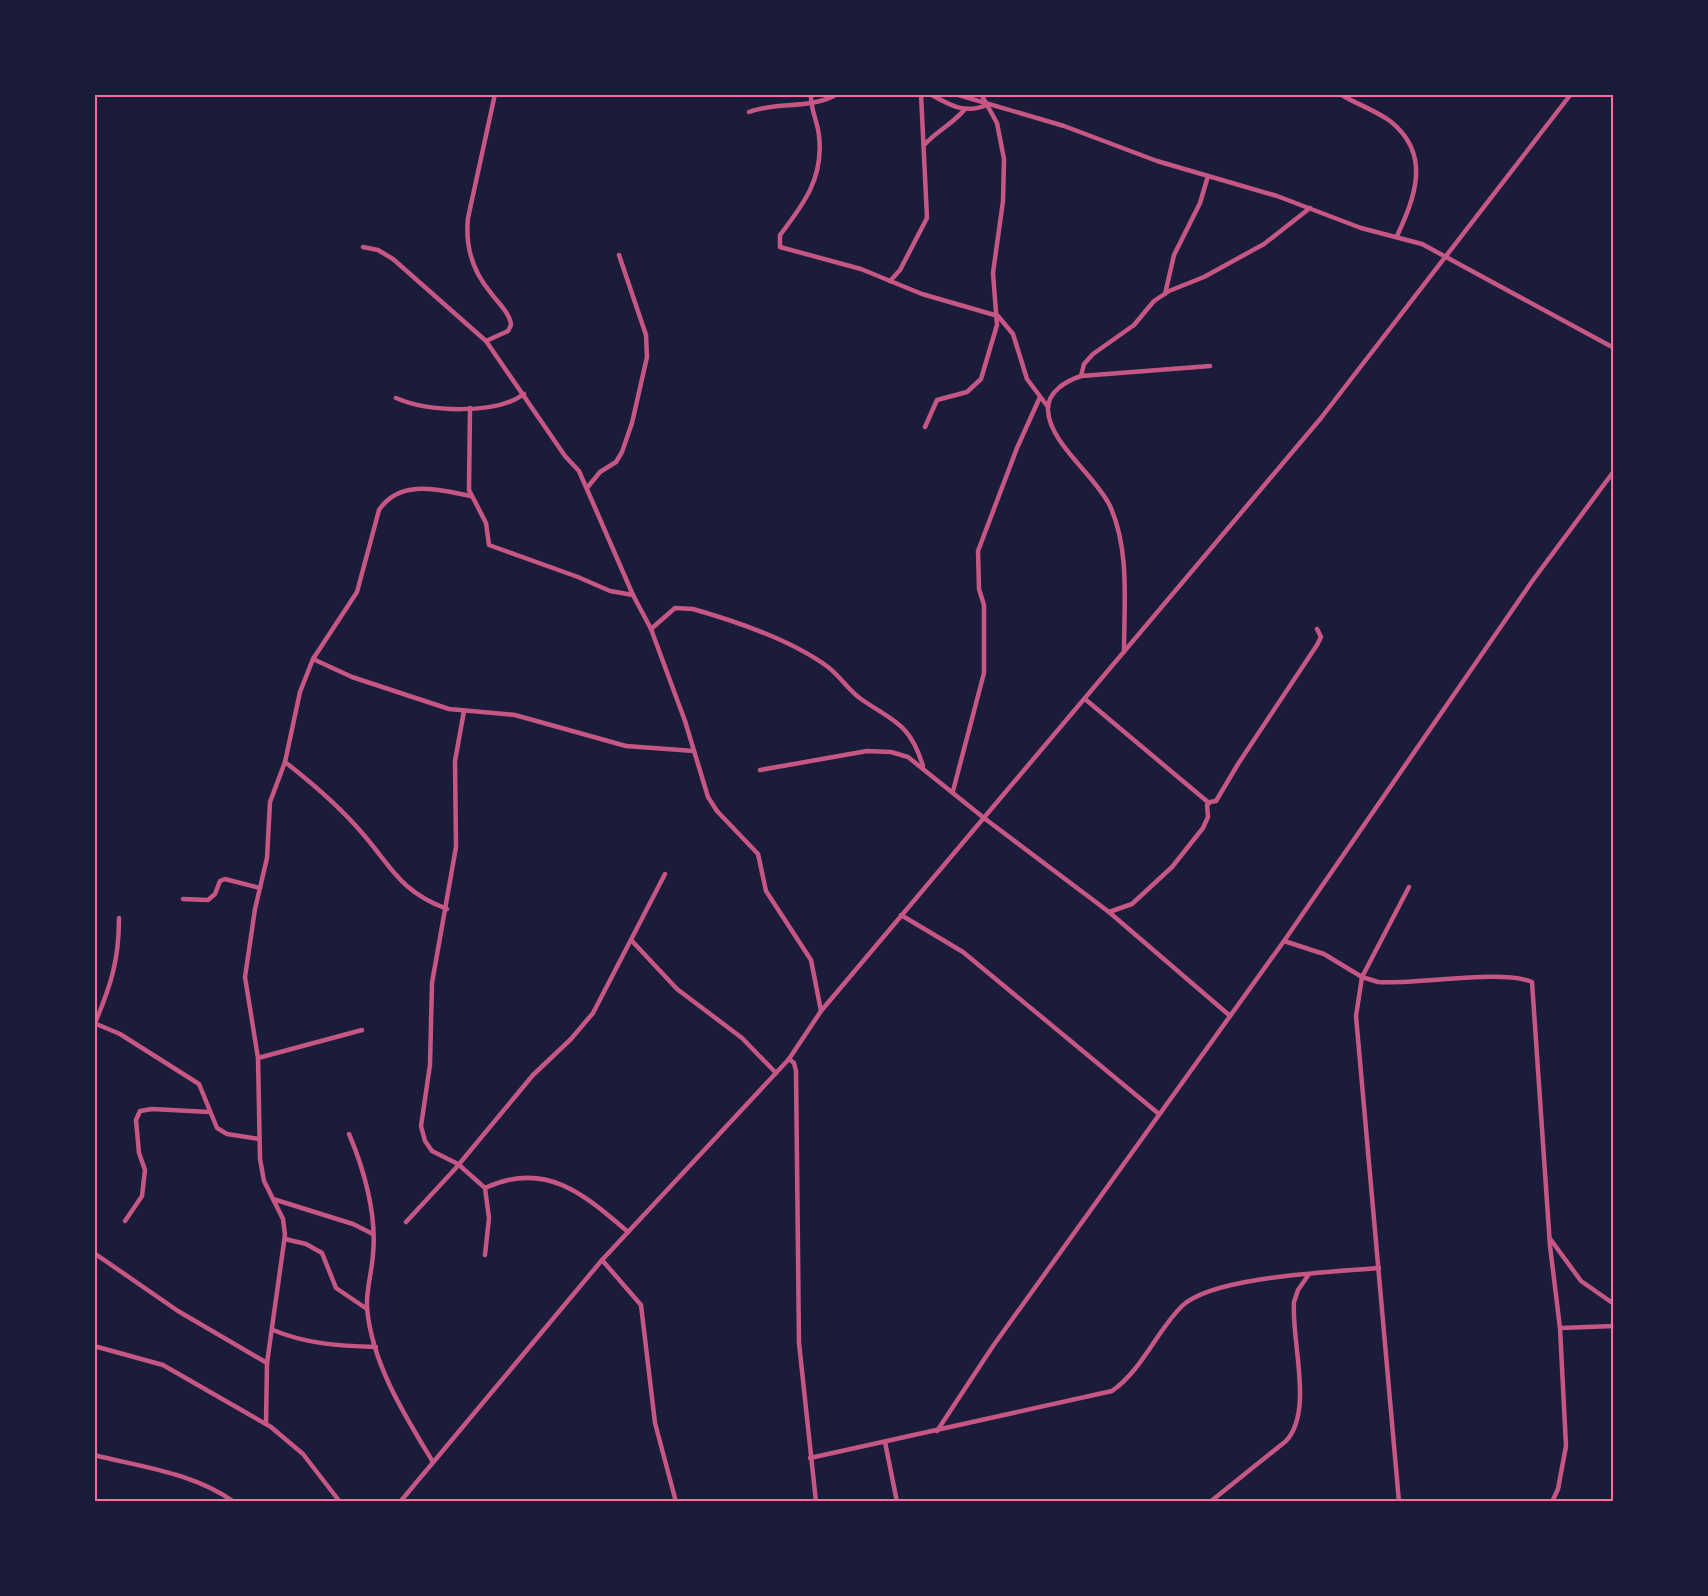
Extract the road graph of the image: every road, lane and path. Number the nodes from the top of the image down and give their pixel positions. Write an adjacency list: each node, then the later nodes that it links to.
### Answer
1 (495, 94): 24 (street)
2 (811, 94): 10 (street)
3 (837, 94): 10 (street)
4 (921, 94): 14 (street)
5 (930, 94): 12 (street)
6 (956, 94): 11 (street)
7 (981, 94): 11 (street)
8 (1340, 94): 17 (street)
9 (1571, 94): 20 (street)
10 (810, 103): 13 (street); 21 (street)
11 (987, 105): 12 (street); 15 (street); 23 (street)
12 (965, 109): 14 (street)
13 (749, 112)
14 (925, 144): 21 (street)
15 (1208, 176): 16 (street); 22 (street)
16 (1310, 208): 17 (street); 22 (street)
17 (1397, 236): 20 (street)
18 (363, 247): 24 (street)
19 (619, 255): 35 (street)
20 (1445, 258): 25 (street); 40 (street)
21 (890, 281): 23 (street)
22 (1165, 294): 27 (street)
23 (998, 316): 29 (street); 33 (street)
24 (486, 341): 28 (street)
25 (1614, 348)
26 (1210, 366): 27 (street)
27 (1081, 376): 31 (street)
28 (524, 394): 32 (street); 35 (street)
29 (1040, 397): 31 (street); 48 (street)
30 (396, 398): 32 (street)
31 (1048, 407): 40 (street)
32 (470, 408): 36 (street)
33 (925, 427)
34 (1614, 471): 60 (street)
35 (587, 488): 37 (street)
36 (471, 496): 37 (street); 41 (street)
37 (633, 595): 38 (street)
38 (651, 629): 44 (street); 46 (street)
39 (1317, 629): 49 (street)
40 (1124, 652): 42 (street)
41 (313, 659): 43 (street); 45 (street)
42 (1085, 699): 49 (street); 50 (street)
43 (464, 711): 44 (street); 55 (street)
44 (694, 751): 62 (street)
45 (285, 762): 53 (street); 55 (street)
46 (923, 766): 47 (street); 48 (street)
47 (760, 770)
48 (953, 791): 50 (street)
49 (1209, 803): 56 (street)
50 (984, 818): 56 (street); 57 (street)
51 (665, 874): 59 (street)
52 (1409, 887): 61 (street)
53 (260, 888): 54 (street); 66 (street)
54 (183, 899)
55 (447, 909): 73 (street)
56 (1108, 912): 63 (street)
57 (902, 915): 62 (street); 70 (street)
58 (119, 918): 64 (street)
59 (632, 941): 68 (street); 73 (street)
60 (1284, 941): 61 (street); 63 (street)
61 (1362, 977): 80 (street); 85 (street)
62 (821, 1011): 67 (street)
63 (1229, 1016): 70 (street)
64 (95, 1023): 69 (street)
65 (362, 1030): 66 (street)
66 (258, 1058): 72 (street)
67 (789, 1059): 68 (street); 99 (street)
68 (776, 1073): 78 (street)
69 (209, 1112): 72 (street); 76 (street)
70 (1159, 1114): 96 (street)
71 (349, 1134): 79 (street)
72 (259, 1139): 75 (street)
73 (458, 1164): 74 (street); 77 (street)
74 (484, 1188): 78 (street); 83 (street)
75 (273, 1199): 79 (street); 81 (street)
76 (125, 1221)
77 (406, 1222)
78 (628, 1232): 84 (street)
79 (373, 1234): 88 (street)
80 (1550, 1238): 87 (street); 90 (street)
81 (285, 1239): 88 (street); 91 (street)
82 (94, 1253): 94 (street)
83 (485, 1255)
84 (602, 1260): 100 (street); 104 (street)
85 (1378, 1268): 86 (street); 108 (street)
86 (1309, 1274): 96 (street); 107 (street)
87 (1614, 1304)
88 (368, 1309): 93 (street)
89 (1614, 1326): 90 (street)
90 (1560, 1328): 109 (street)
91 (273, 1330): 93 (street); 94 (street)
92 (94, 1346): 95 (street)
93 (375, 1347): 100 (street)
94 (267, 1363): 95 (street)
95 (266, 1424): 102 (street)
96 (937, 1431): 97 (street)
97 (885, 1442): 99 (street); 106 (street)
98 (94, 1455): 101 (street)
99 (810, 1458): 105 (street)
100 (433, 1462): 103 (street)
101 (234, 1502)
102 (340, 1502)
103 (400, 1502)
104 (676, 1502)
105 (816, 1502)
106 (897, 1502)
107 (1210, 1502)
108 (1399, 1502)
109 (1552, 1502)

